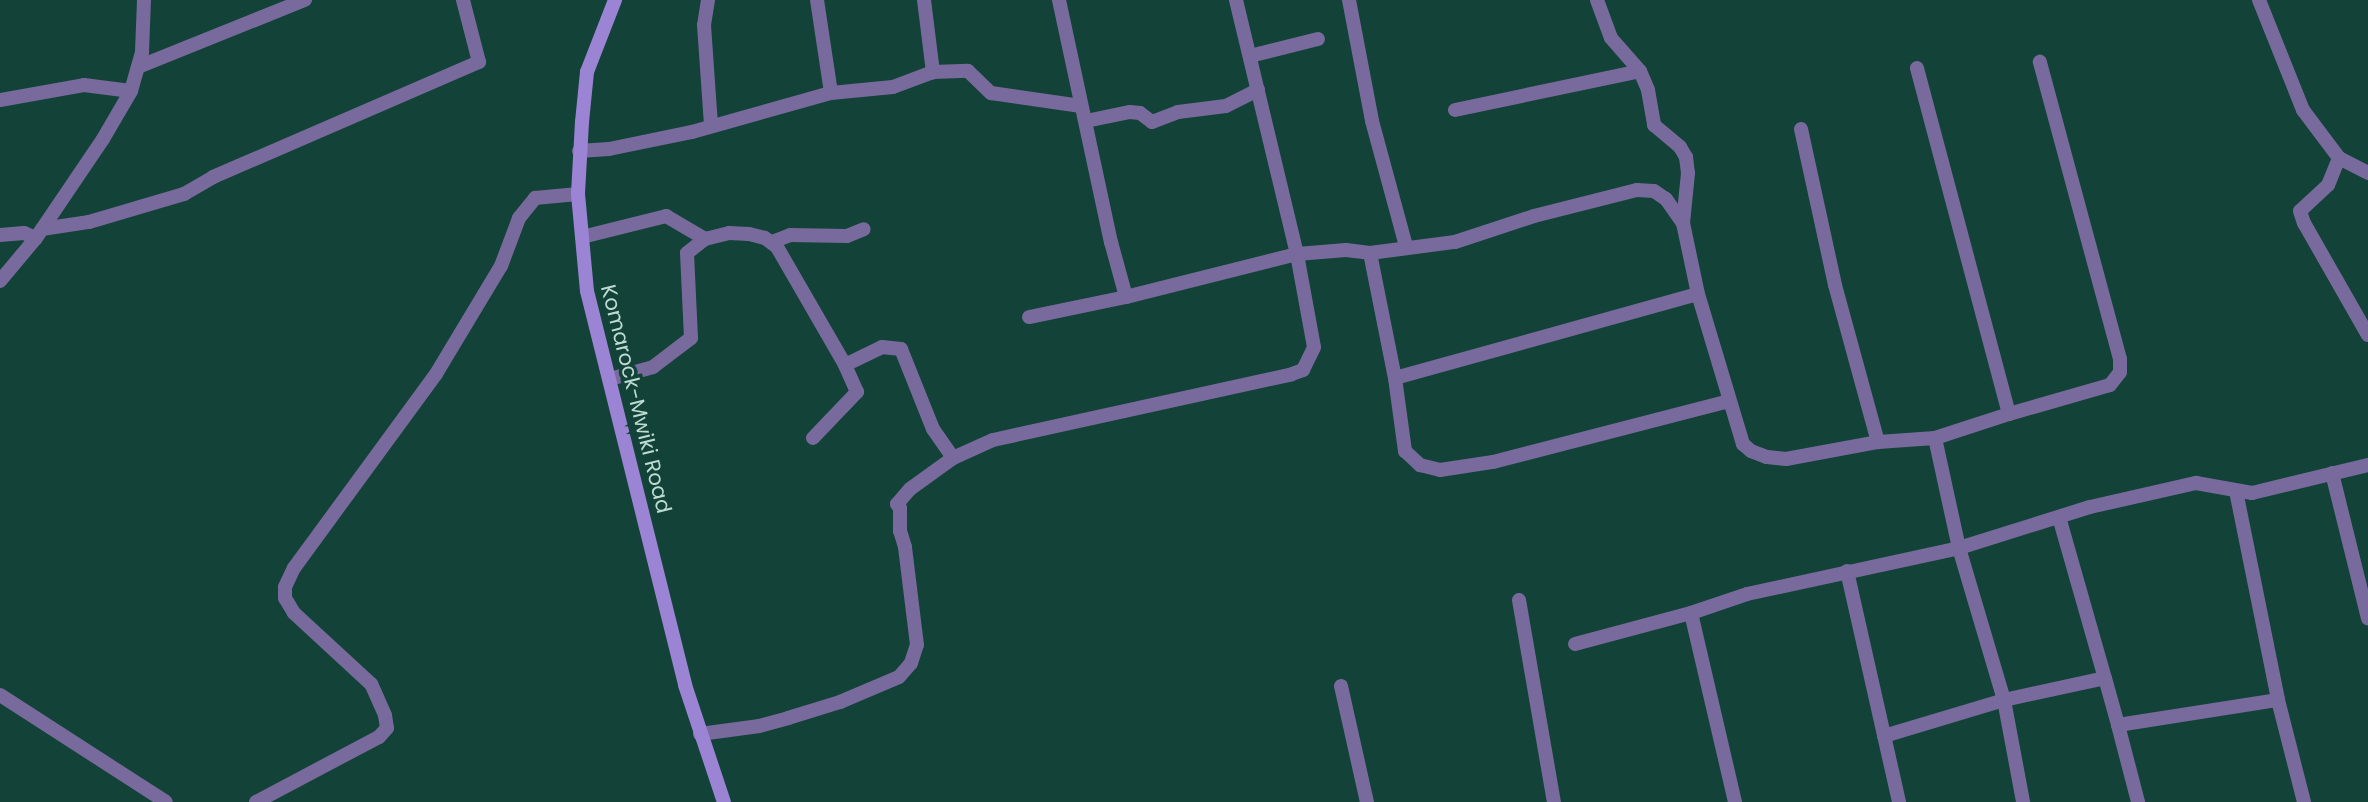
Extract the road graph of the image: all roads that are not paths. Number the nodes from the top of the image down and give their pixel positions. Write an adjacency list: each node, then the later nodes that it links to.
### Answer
1 (144, 0): 16 (street)
2 (305, 0): 16 (street)
3 (463, 0): 36 (street)
4 (615, 0): 29 (main road, Komarock-Mwiki Road)
5 (708, 0): 27 (street)
6 (817, 0): 22 (street)
7 (924, 0): 19 (street)
8 (1059, 0): 24 (street)
9 (1236, 0): 14 (street)
10 (1349, 0): 40 (street)
11 (1597, 0): 18 (street)
12 (2259, 0): 30 (street)
13 (1318, 39): 14 (street)
14 (1250, 56): 20 (street)
15 (2040, 62): 52 (street)
16 (138, 66): 21 (street)
17 (1917, 68): 52 (street)
18 (1640, 71): 25 (street); 33 (street)
19 (933, 72): 22 (street); 24 (street)
20 (1258, 90): 26 (street); 42 (street)
21 (131, 91): 23 (street); 36 (street)
22 (831, 93): 27 (street)
23 (0, 100)
24 (1081, 106): 26 (street)
25 (1455, 110)
26 (1086, 121): 45 (street)
27 (711, 125): 29 (street)
28 (1801, 130): 55 (street)
29 (579, 151): 32 (main road, Komarock-Mwiki Road)
30 (2339, 158): 31 (street); 47 (street)
31 (2368, 173)
32 (578, 194): 37 (main road, Komarock-Mwiki Road); 77 (street)
33 (1683, 222): 40 (street); 44 (street)
34 (864, 229): 39 (street)
35 (0, 234): 36 (street)
36 (39, 234): 43 (street)
37 (582, 237): 38 (street); 50 (main road, Komarock-Mwiki Road)
38 (705, 239): 39 (street); 50 (street)
39 (772, 242): 48 (street)
40 (1406, 246): 41 (street)
41 (1370, 253): 42 (street); 49 (street)
42 (1297, 254): 45 (street); 56 (street)
43 (0, 281)
44 (1698, 294): 49 (street); 51 (street)
45 (1126, 297): 46 (street)
46 (1029, 317)
47 (2368, 335)
48 (845, 365): 53 (street); 56 (street)
49 (1395, 378): 51 (street)
50 (610, 379): 74 (main road, Komarock-Mwiki Road)
51 (1729, 401): 55 (street)
52 (2008, 414): 54 (street)
53 (813, 438)
54 (1935, 438): 55 (street); 61 (street)
55 (1878, 442)
56 (953, 458): 74 (street)
57 (2368, 465): 58 (street)
58 (2332, 473): 59 (street); 63 (street)
59 (2236, 491): 60 (street); 71 (street)
60 (2059, 517): 61 (street); 68 (street)
61 (1959, 548): 62 (street); 72 (street)
62 (1847, 571): 65 (street); 75 (street)
63 (2364, 580): 66 (street)
64 (1519, 600): 80 (street)
65 (1691, 613): 67 (street); 81 (street)
66 (2368, 619)
67 (1575, 644)
68 (2105, 678): 72 (street); 73 (street)
69 (1341, 686): 79 (street)
70 (0, 695): 76 (street)
71 (2278, 699): 73 (street); 85 (street)
72 (2004, 700): 75 (street); 83 (street)
73 (2118, 725): 84 (street)
74 (700, 734): 78 (main road, Komarock-Mwiki Road)
75 (1884, 736): 82 (street)
76 (166, 802)
77 (256, 802)
78 (724, 802)
79 (1367, 802)
80 (1554, 802)
81 (1735, 802)
82 (1899, 802)
83 (2022, 802)
84 (2138, 802)
85 (2304, 802)

